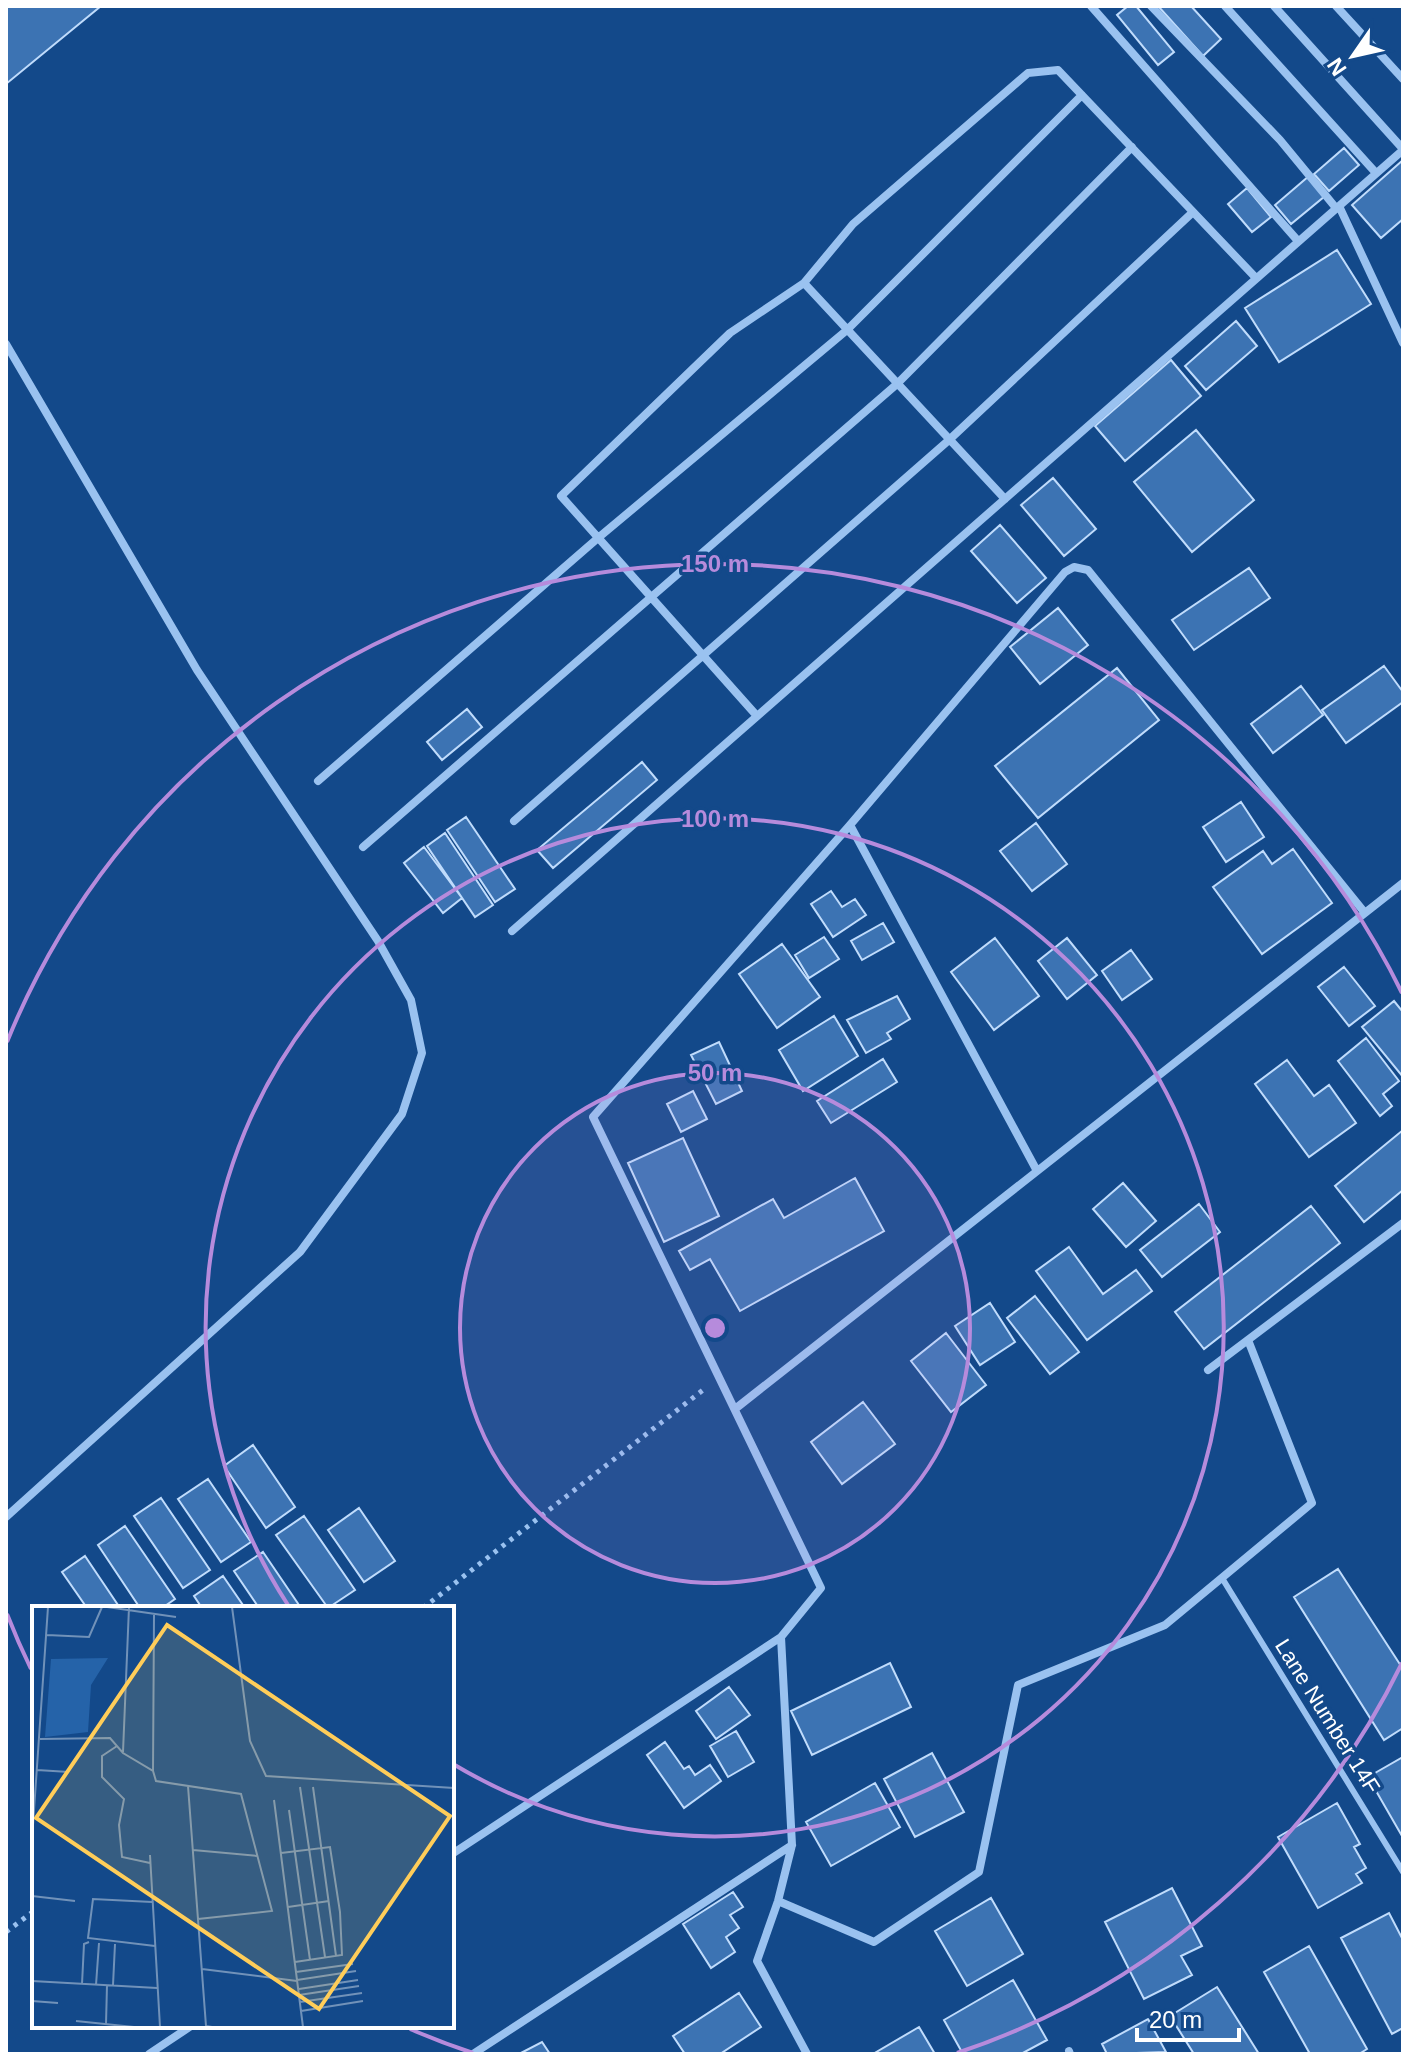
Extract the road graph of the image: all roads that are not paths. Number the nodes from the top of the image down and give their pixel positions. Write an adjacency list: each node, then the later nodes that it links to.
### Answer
1 (1091, 6): 13 (street)
2 (1151, 6): 11 (street)
3 (1225, 6): 10 (street)
4 (1274, 6): 9 (street)
5 (1336, 6): 6 (street)
6 (1403, 79)
7 (1082, 95): 8 (street); 15 (street); 16 (street)
8 (1132, 147): 12 (street); 19 (street)
9 (1403, 149): 10 (street)
10 (1376, 173): 11 (street)
11 (1338, 207): 13 (street); 17 (street)
12 (1193, 212): 14 (street); 20 (street)
13 (1298, 241): 14 (street)
14 (1256, 278): 21 (street)
15 (804, 283): 16 (street); 22 (street)
16 (847, 330): 19 (street); 22 (street)
17 (1403, 343)
18 (6, 344): 38 (street)
19 (897, 384): 20 (street); 23 (street)
20 (949, 440): 21 (street); 24 (street)
21 (1005, 499): 25 (street)
22 (598, 538): 23 (street); 26 (street)
23 (652, 598): 24 (street); 29 (street)
24 (703, 655): 25 (street); 27 (street)
25 (757, 716): 32 (street)
26 (318, 781)
27 (514, 821)
28 (850, 825): 31 (street); 33 (street); 37 (street)
29 (363, 847)
30 (1403, 883): 31 (street)
31 (1365, 913): 33 (street)
32 (512, 931)
33 (1037, 1171): 37 (street)
34 (1403, 1223): 35 (street)
35 (1248, 1340): 36 (street); 39 (street)
36 (1208, 1370)
37 (735, 1409): 40 (street)
38 (6, 1517)
39 (1222, 1578): 43 (lane, Lane Number 14F); 44 (street)
40 (781, 1637): 41 (street); 42 (street)
41 (792, 1845): 44 (street); 47 (street)
42 (454, 1853)
43 (1403, 1872)
44 (778, 1901): 48 (street)
45 (188, 2028): 46 (street)
46 (149, 2054)
47 (473, 2054)
48 (807, 2054)

